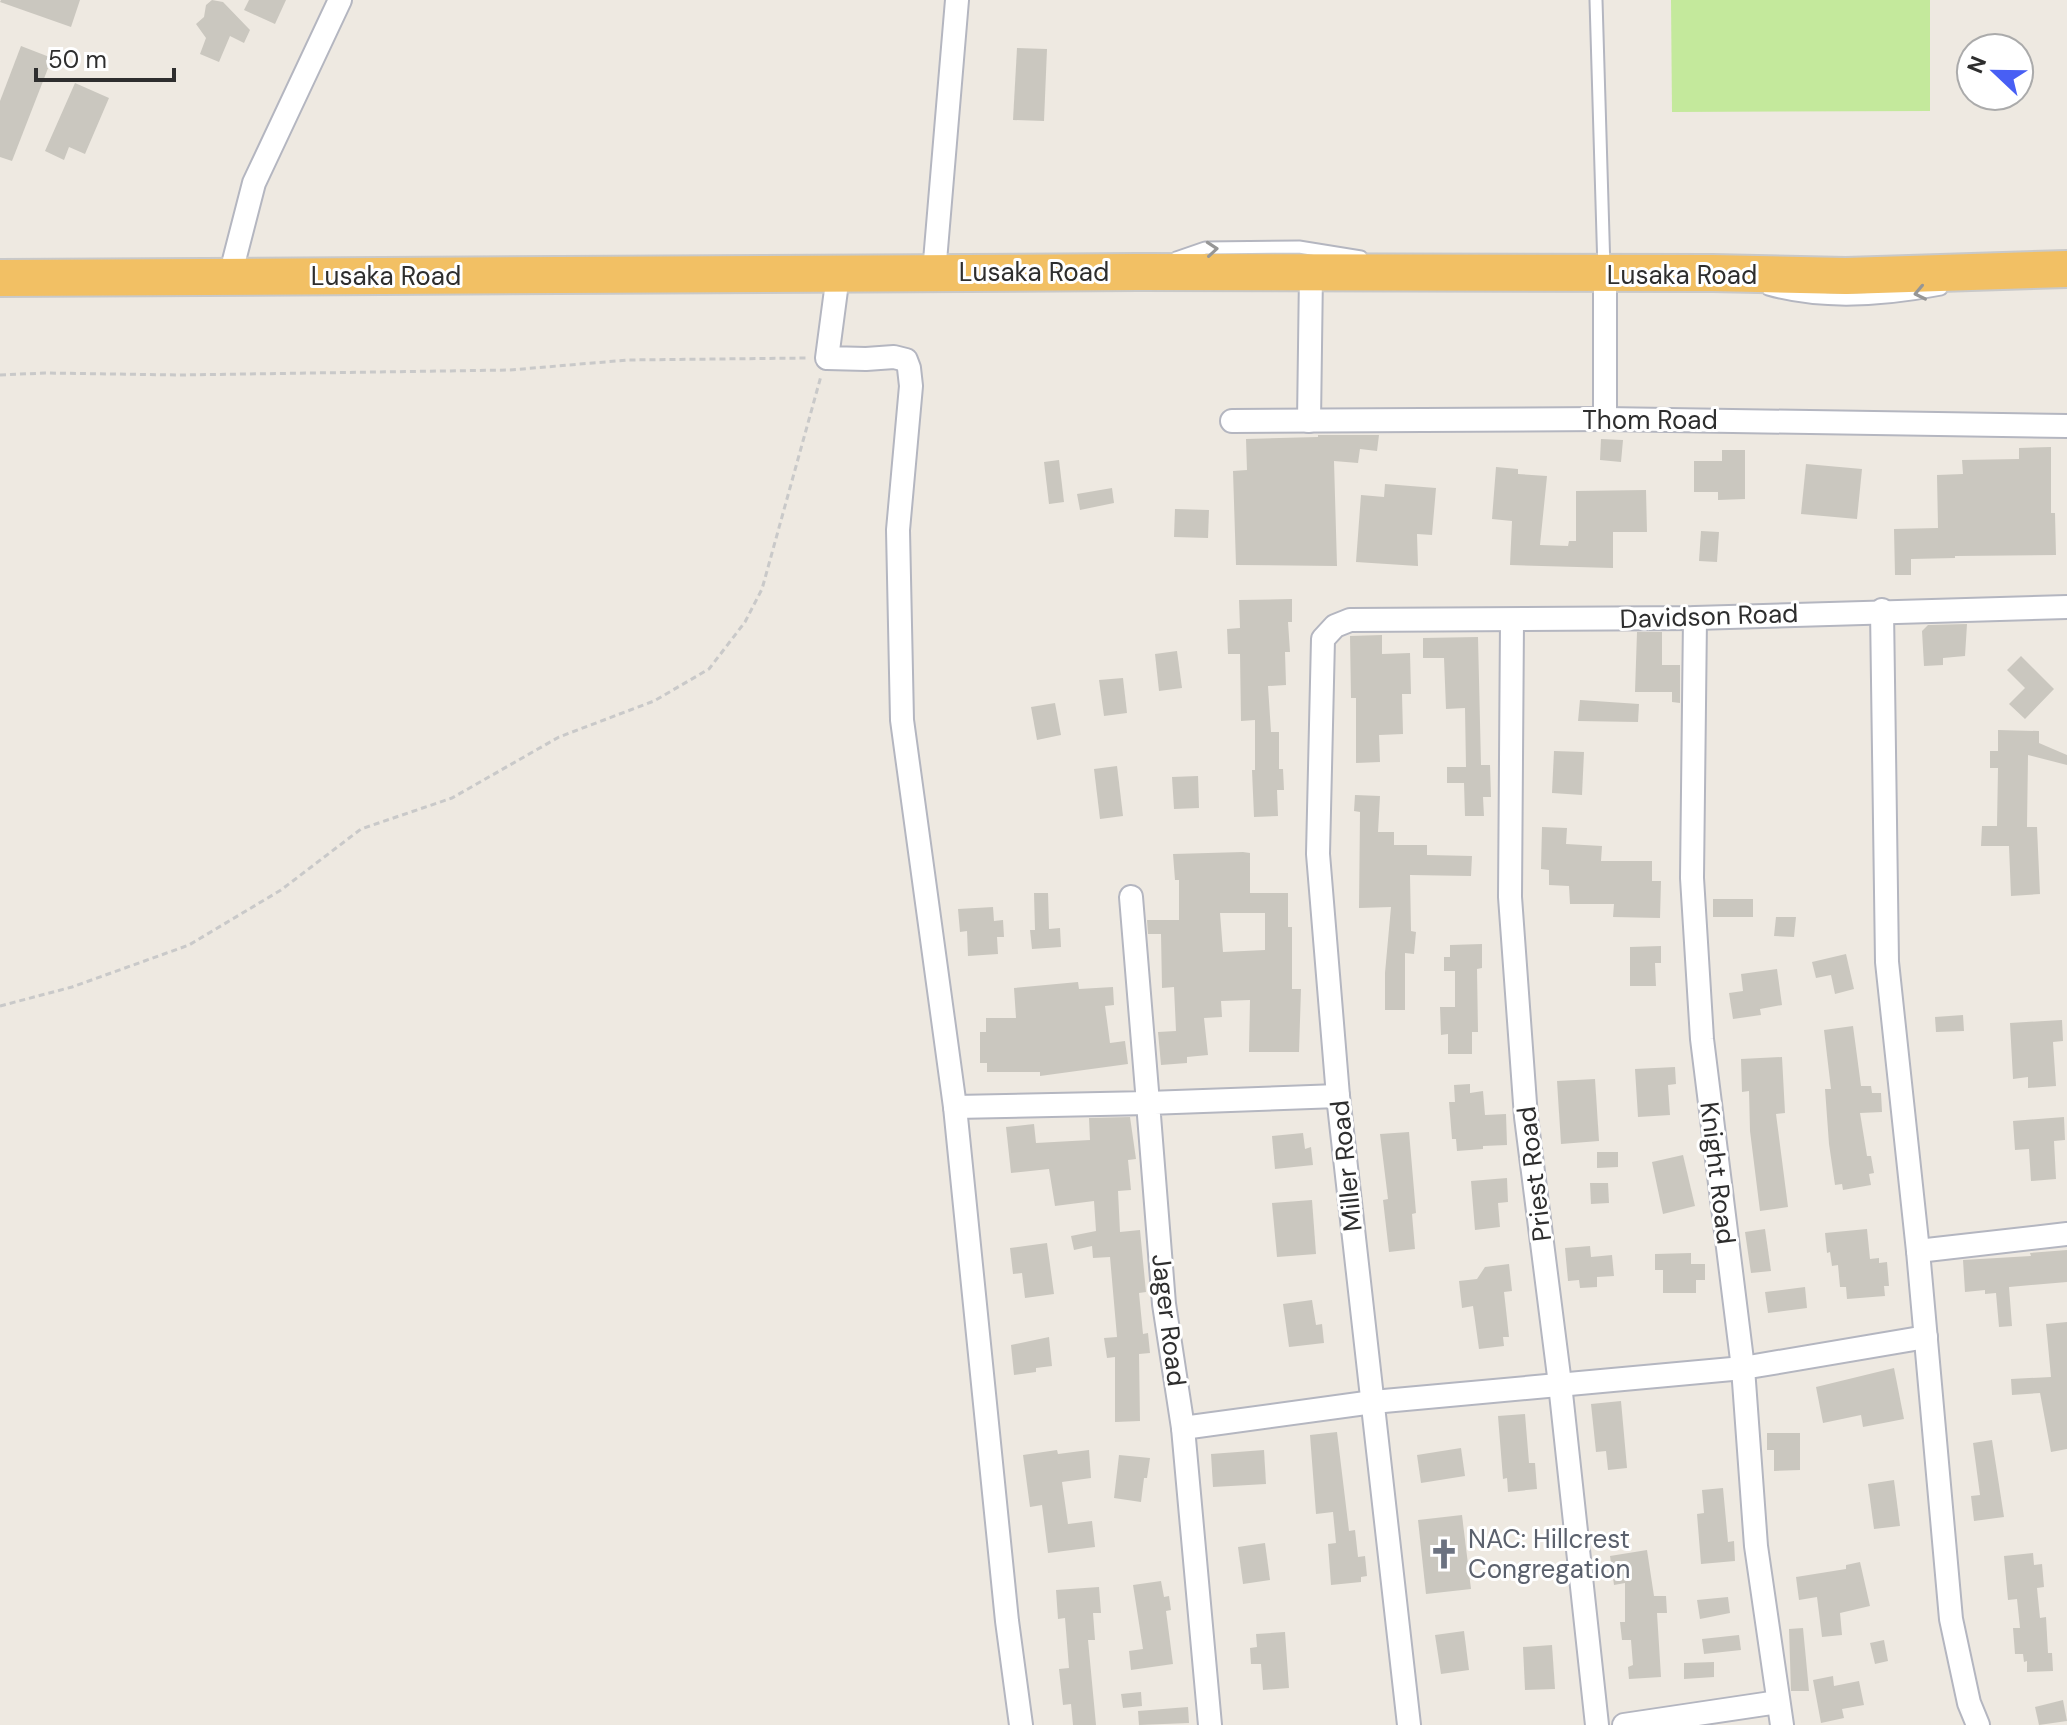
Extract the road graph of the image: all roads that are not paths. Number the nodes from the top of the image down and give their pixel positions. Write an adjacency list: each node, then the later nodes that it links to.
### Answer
1 (340, 0): 11 (street)
2 (957, 0): 7 (street)
3 (1596, 0): 9 (lane)
4 (2067, 269): 9 (highway, Lusaka Road)
5 (1138, 272): 6 (lane, one-way to 6); 7 (highway, Lusaka Road); 8 (highway, Lusaka Road)
6 (1456, 272): 8 (highway, Lusaka Road); 9 (highway, Lusaka Road)
7 (934, 273): 10 (highway, Lusaka Road)
8 (1311, 273): 15 (street)
9 (1605, 274): 13 (street)
10 (838, 275): 11 (highway, Lusaka Road); 25 (street)
11 (230, 276): 12 (highway, Lusaka Road)
12 (0, 278)
13 (1605, 419): 15 (street, Thom Road); 16 (street, Thom Road)
14 (1232, 421): 15 (street, Thom Road)
15 (1309, 421)
16 (2067, 426)
17 (2067, 607): 18 (street, Davidson Road)
18 (1882, 610): 19 (street, Davidson Road); 27 (street)
19 (1695, 618): 21 (street, Davidson Road); 29 (street, Knight Road)
20 (1350, 620): 21 (street, Davidson Road); 23 (street, Miller Road)
21 (1512, 621): 30 (street, Priest Road)
22 (1131, 897): 24 (street, Jager Road)
23 (1338, 1096): 24 (street); 31 (street, Miller Road)
24 (1148, 1103): 25 (street); 32 (street, Jager Road)
25 (955, 1107): 34 (street)
26 (2067, 1234): 27 (street)
27 (1918, 1251): 28 (street)
28 (1926, 1337): 29 (street); 40 (street)
29 (1743, 1368): 30 (street); 33 (street, Knight Road)
30 (1560, 1384): 31 (street); 37 (street, Priest Road)
31 (1373, 1402): 32 (street); 36 (street, Miller Road)
32 (1183, 1428): 35 (street, Jager Road)
33 (1778, 1702): 38 (street); 39 (street, Knight Road)
34 (1021, 1725)
35 (1210, 1725)
36 (1409, 1725)
37 (1597, 1725)
38 (1624, 1725)
39 (1782, 1725)
40 (1978, 1725)

